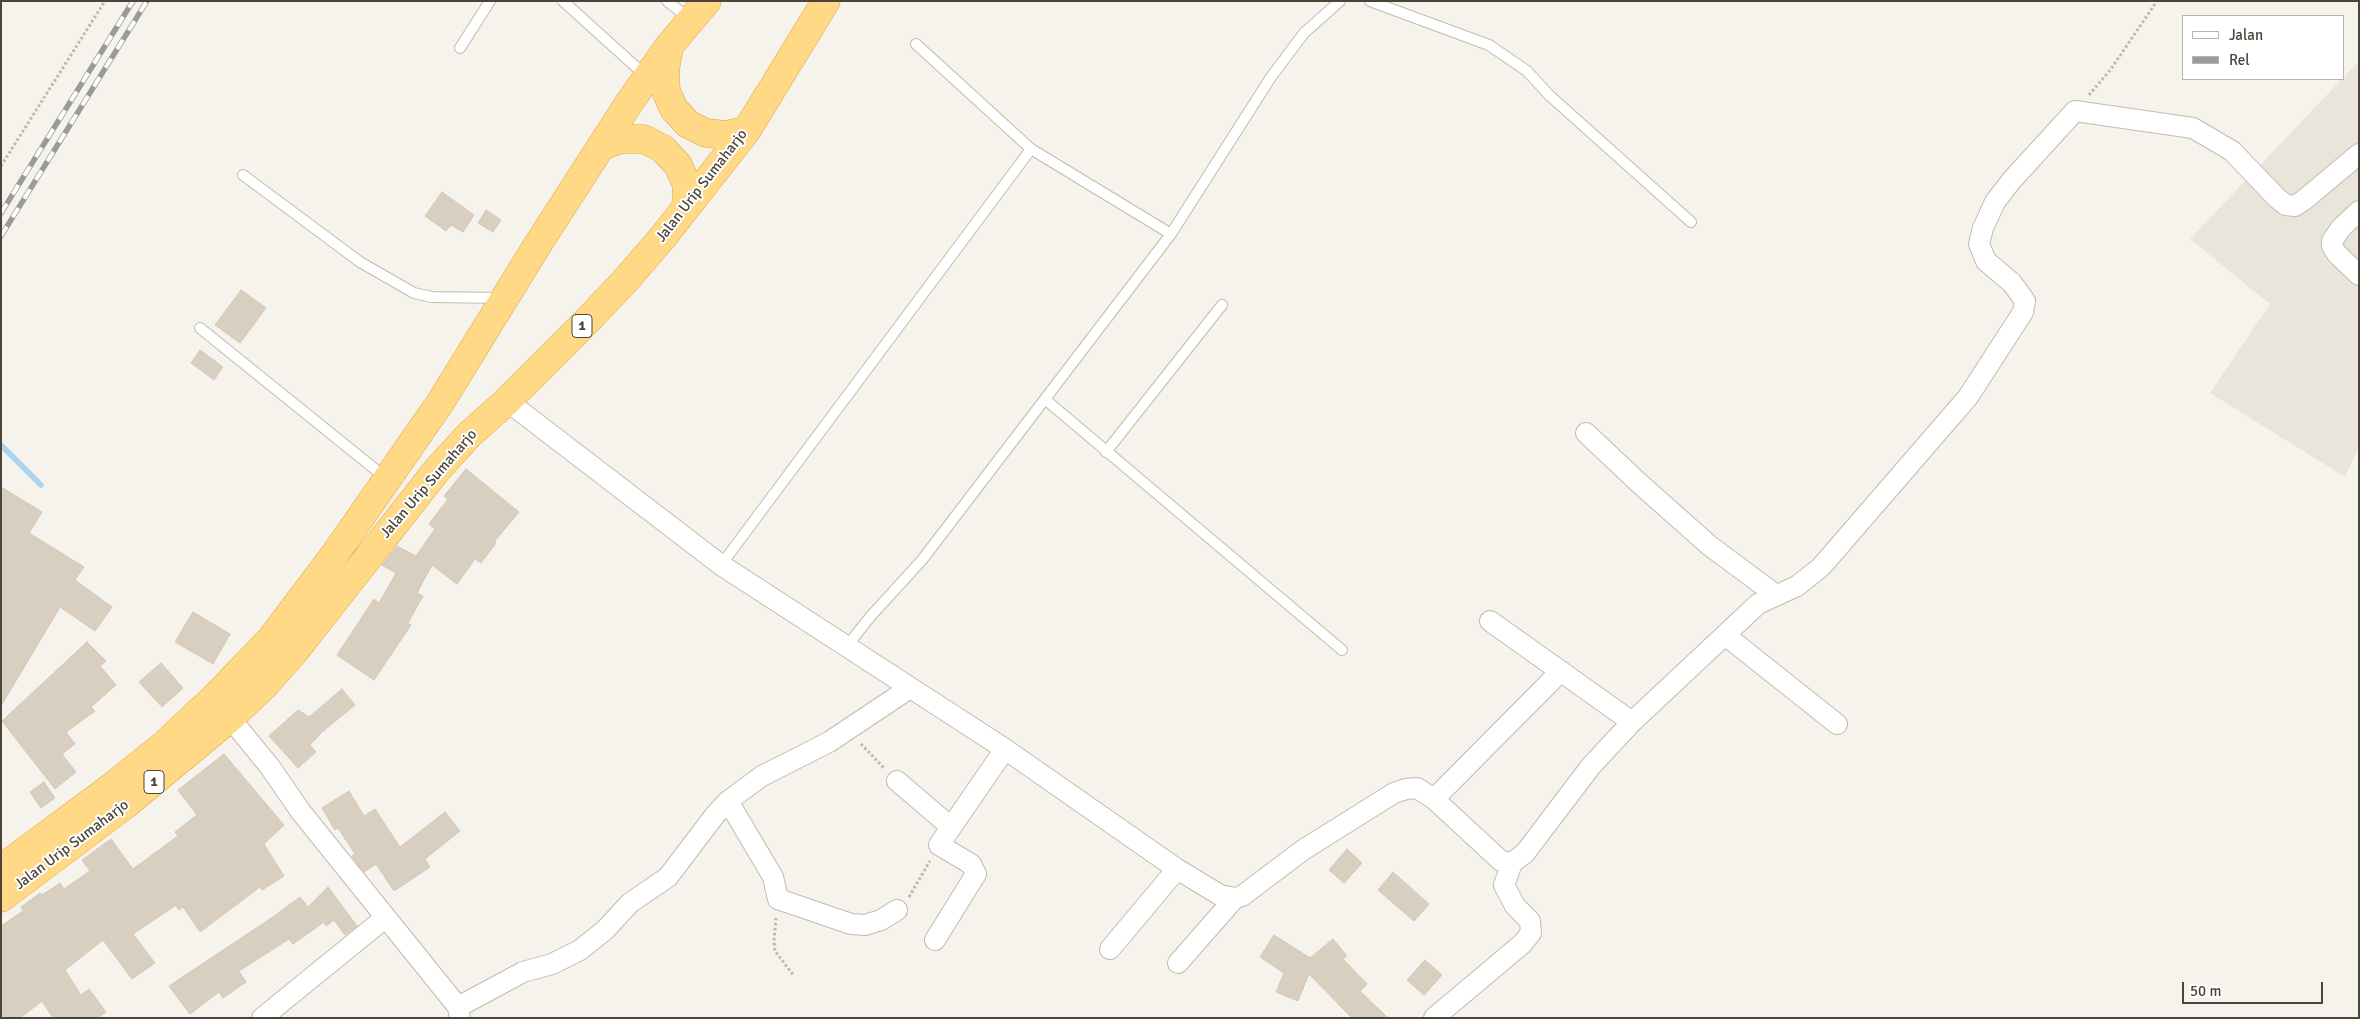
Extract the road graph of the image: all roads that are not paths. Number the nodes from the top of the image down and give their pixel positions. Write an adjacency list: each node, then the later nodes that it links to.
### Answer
1 (490, 1): 10 (lane)
2 (562, 1): 11 (lane)
3 (667, 1): 7 (lane)
4 (826, 1): 12 (highway, Jalan Urip Sumaharjo / 1)
5 (1340, 1): 20 (lane)
6 (1370, 1): 19 (lane)
7 (698, 10): 9 (highway, Jalan Urip Sumaharjo / 1)
8 (916, 44): 14 (lane)
9 (669, 46): 11 (highway, Jalan Urip Sumaharjo / 1); 12 (highway)
10 (460, 48)
11 (647, 77): 13 (highway, Jalan Urip Sumaharjo / 1)
12 (747, 130): 17 (highway, Jalan Urip Sumaharjo / 1)
13 (601, 146): 17 (highway); 22 (highway, Jalan Urip Sumaharjo / 1)
14 (1031, 149): 20 (lane); 30 (lane)
15 (2359, 154): 31 (street)
16 (243, 175): 22 (lane)
17 (686, 207): 26 (highway, Jalan Urip Sumaharjo / 1)
18 (2359, 211): 21 (street)
19 (1691, 222)
20 (1171, 234): 25 (lane)
21 (2359, 274)
22 (504, 298): 29 (highway, Jalan Urip Sumaharjo / 1)
23 (1222, 305): 28 (lane)
24 (200, 328): 29 (lane)
25 (1046, 400): 28 (lane); 35 (lane)
26 (507, 401): 30 (street); 32 (highway, Jalan Urip Sumaharjo / 1)
27 (1586, 434): 31 (street)
28 (1106, 452): 36 (lane)
29 (387, 479): 32 (highway, Jalan Urip Sumaharjo / 1)
30 (721, 565): 35 (street)
31 (1776, 595): 34 (street)
32 (315, 603): 39 (highway, Jalan Urip Sumaharjo / 1); 48 (highway, Jalan Urip Sumaharjo / 1)
33 (1490, 621): 37 (street)
34 (1725, 635): 40 (street); 41 (street)
35 (847, 646): 38 (street)
36 (1342, 650)
37 (1561, 671): 40 (street); 44 (street)
38 (910, 688): 42 (street); 45 (street)
39 (230, 718): 50 (highway, Jalan Urip Sumaharjo / 1); 53 (street)
40 (1632, 722): 47 (street)
41 (1837, 724)
42 (1005, 749): 46 (street); 49 (street)
43 (897, 781): 46 (street)
44 (1434, 798): 47 (street); 51 (street)
45 (728, 801): 52 (street); 57 (street)
46 (952, 827): 54 (street)
47 (1512, 863): 59 (street)
48 (1, 868)
49 (1177, 869): 51 (street); 55 (street)
50 (1, 898)
51 (1235, 898): 56 (street)
52 (897, 910)
53 (385, 918): 57 (street); 58 (street)
54 (934, 940)
55 (1110, 949)
56 (1178, 963)
57 (459, 1012)
58 (262, 1018)
59 (1434, 1018)

